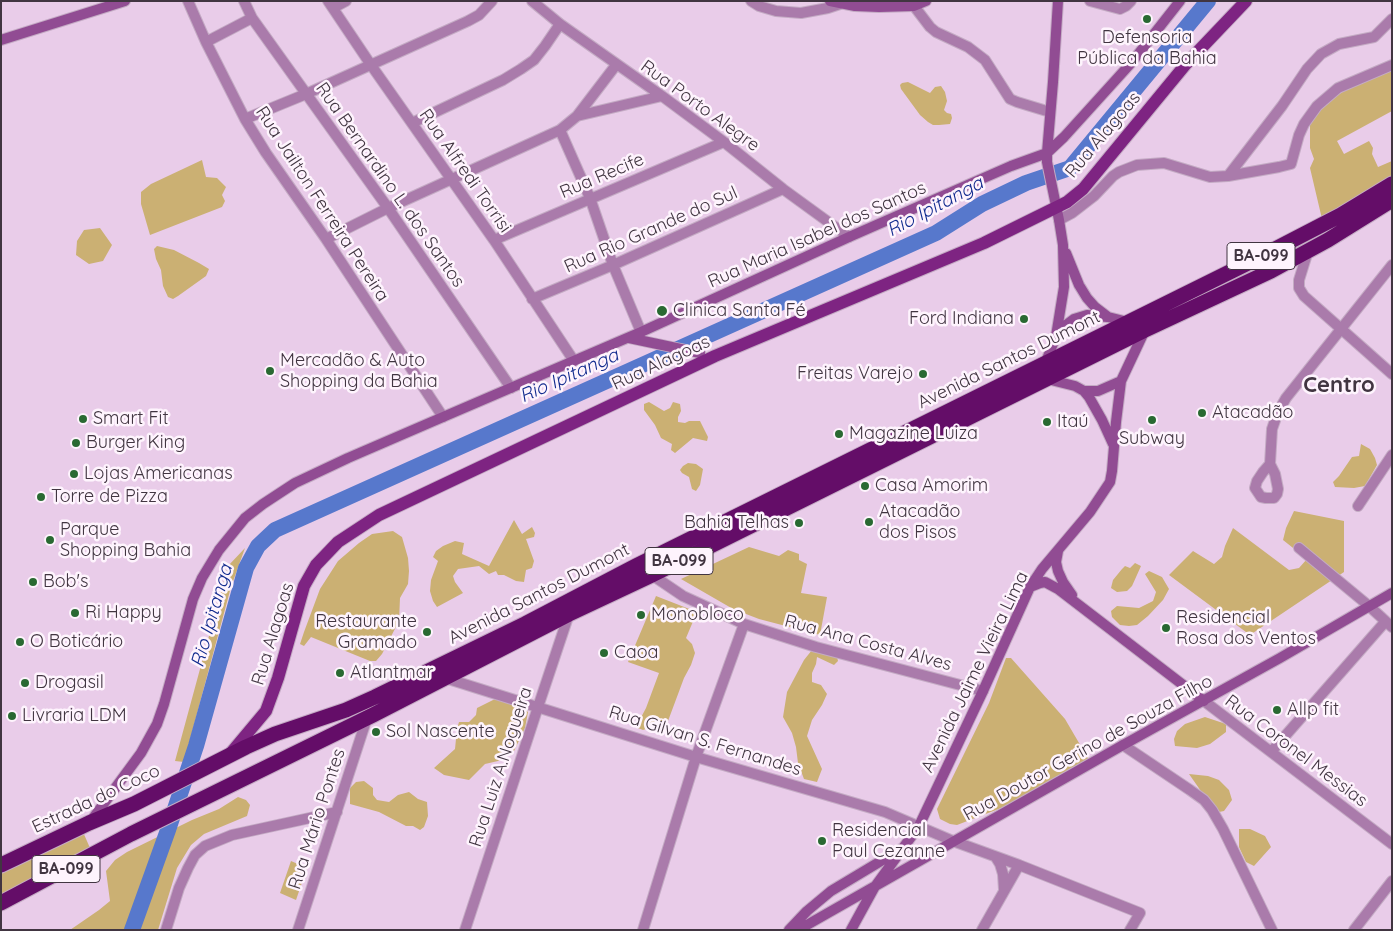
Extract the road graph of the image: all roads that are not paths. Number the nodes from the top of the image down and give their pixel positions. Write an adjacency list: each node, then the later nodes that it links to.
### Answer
1 (126, 1): 21 (main road)
2 (188, 1): 22 (street, Rua Jailton Ferreira Pereira)
3 (244, 1): 18 (street, Rua Bernardino L. dos Santos)
4 (346, 1): 15 (street)
5 (492, 1): 23 (street)
6 (532, 1): 20 (street, Rua Porto Alegre)
7 (751, 1): 14 (street)
8 (926, 1): 17 (main road)
9 (1058, 1): 28 (main road)
10 (1090, 1): 11 (street)
11 (1131, 1)
12 (1180, 1): 34 (main road, Rua Maria Isabel dos Santos)
13 (1246, 1): 41 (main road, Rua Alagoas)
14 (835, 2): 16 (main road)
15 (330, 4): 23 (street, Rua Alfredi Torrisi)
16 (889, 4): 17 (main road)
17 (914, 6): 28 (street)
18 (252, 18): 22 (street); 26 (street, Rua Bernardino L. dos Santos)
19 (1392, 19): 35 (street)
20 (560, 24): 24 (street, Rua Porto Alegre); 31 (street)
21 (1, 40)
22 (206, 42): 30 (street, Rua Jailton Ferreira Pereira)
23 (370, 65): 26 (street); 31 (street, Rua Alfredi Torrisi)
24 (616, 65): 27 (street, Rua Porto Alegre); 29 (street)
25 (1392, 65): 35 (street)
26 (306, 94): 30 (street); 42 (street, Rua Bernardino L. dos Santos)
27 (662, 96): 29 (street); 33 (street, Rua Porto Alegre)
28 (1050, 112): 34 (main road)
29 (577, 116): 32 (street)
30 (245, 119): 45 (street, Rua Jailton Ferreira Pereira)
31 (412, 123): 36 (street, Rua Alfredi Torrisi)
32 (560, 130): 36 (street); 39 (street)
33 (724, 142): 38 (street, Rua Porto Alegre); 39 (street, Rua Recife)
34 (1047, 158): 41 (main road); 44 (main road, Rua Maria Isabel dos Santos)
35 (1228, 176): 43 (street)
36 (452, 180): 42 (street); 46 (street, Rua Alfredi Torrisi)
37 (1392, 184): 53 (highway, Avenida Santos Dumont / BA-099)
38 (784, 189): 44 (street, Rua Porto Alegre); 49 (street, Rua Rio Grande do Sul)
39 (590, 198): 46 (street, Rua Recife); 49 (street)
40 (1392, 200): 48 (highway, Avenida Santos Dumont / BA-099)
41 (1055, 201): 43 (main road); 59 (main road, Rua Alagoas)
42 (388, 208): 45 (street); 64 (street, Rua Bernardino L. dos Santos)
43 (1059, 220): 47 (main road)
44 (849, 237): 57 (main road, Rua Maria Isabel dos Santos)
45 (326, 239): 66 (street, Rua Jailton Ferreira Pereira)
46 (494, 240): 51 (street, Rua Alfredi Torrisi)
47 (1063, 245): 52 (main road); 56 (main road)
48 (1308, 251): 54 (highway, Avenida Santos Dumont / BA-099); 55 (street)
49 (613, 265): 51 (street, Rua Rio Grande do Sul); 57 (street)
50 (1392, 265): 55 (street)
51 (532, 299): 60 (street, Rua Alfredi Torrisi)
52 (1108, 317): 53 (main road); 56 (main road)
53 (1128, 322): 61 (highway, Avenida Santos Dumont / BA-099)
54 (1145, 330): 61 (highway, Avenida Santos Dumont / BA-099); 63 (main road, Avenida Jaime Vieira Lima)
55 (1341, 330): 62 (street); 69 (street)
56 (1056, 336): 61 (main road)
57 (643, 337): 58 (main road); 60 (main road)
58 (700, 353): 59 (main road)
59 (715, 356): 88 (main road, Rua Alagoas)
60 (574, 361): 64 (main road)
61 (1046, 371): 65 (main road); 73 (highway, Avenida Santos Dumont / BA-099); 88 (highway, Avenida Santos Dumont / BA-099)
62 (1392, 374)
63 (1121, 381): 65 (main road); 67 (main road, Avenida Jaime Vieira Lima)
64 (510, 388): 66 (main road)
65 (1084, 391): 67 (main road)
66 (443, 417): 92 (main road)
67 (1114, 445): 72 (main road, Avenida Jaime Vieira Lima)
68 (1392, 455): 70 (street)
69 (1270, 464): 69 (street)
70 (1358, 506)
71 (1299, 548): 77 (street)
72 (1058, 550): 74 (main road, Avenida Jaime Vieira Lima); 76 (main road)
73 (652, 575): 78 (highway, Avenida Santos Dumont / BA-099); 79 (street, Rua Ana Costa Alves)
74 (1030, 587): 76 (main road); 82 (main road, Avenida Jaime Vieira Lima)
75 (1392, 593): 77 (main road, Rua Doutor Gerino de Souza Filho)
76 (1080, 606): 83 (main road)
77 (1369, 606): 80 (street); 83 (main road, Rua Doutor Gerino de Souza Filho)
78 (569, 614): 81 (highway, Avenida Santos Dumont / BA-099); 84 (street, Rua Luiz A.Nogueira)
79 (744, 624): 82 (street, Rua Ana Costa Alves); 89 (street)
80 (1389, 624): 87 (street)
81 (445, 678): 84 (street, Rua Gilvan S. Fernandes); 85 (highway, Avenida Santos Dumont / BA-099)
82 (983, 691): 93 (main road, Avenida Jaime Vieira Lima)
83 (1204, 701): 86 (main road, Rua Doutor Gerino de Souza Filho); 87 (street, Rua Coronel Messias)
84 (538, 707): 89 (street, Rua Gilvan S. Fernandes); 106 (street, Rua Luiz A.Nogueira)
85 (366, 718): 91 (street, Rua Mário Pontes); 103 (highway, Avenida Santos Dumont / BA-099)
86 (1123, 745): 94 (main road, Rua Doutor Gerino de Souza Filho); 113 (street)
87 (1271, 752): 95 (street, Rua Coronel Messias)
88 (228, 756): 90 (highway, Avenida Santos Dumont / BA-099)
89 (696, 757): 93 (street, Rua Gilvan S. Fernandes); 107 (street)
90 (206, 767): 92 (highway, Estrada do Coco / BA-099)
91 (337, 812): 104 (street); 105 (street, Rua Mário Pontes)
92 (89, 823): 98 (highway, Estrada do Coco / BA-099)
93 (919, 826): 94 (street, Rua Gilvan S. Fernandes); 96 (main road, Avenida Jaime Vieira Lima)
94 (953, 841): 97 (street, Rua Gilvan S. Fernandes); 101 (main road, Rua Doutor Gerino de Souza Filho)
95 (1392, 844)
96 (904, 847): 101 (main road, Avenida Jaime Vieira Lima); 108 (main road)
97 (995, 856): 99 (street, Rua Gilvan S. Fernandes); 102 (street)
98 (1, 865)
99 (1018, 865): 102 (street); 112 (street, Rua Gilvan S. Fernandes)
100 (1392, 881): 114 (street)
101 (874, 888): 109 (main road, Rua Doutor Gerino de Souza Filho); 110 (main road, Avenida Jaime Vieira Lima)
102 (1004, 890): 111 (street)
103 (1, 903)
104 (166, 930)
105 (298, 930)
106 (465, 930)
107 (643, 930)
108 (789, 930)
109 (798, 930)
110 (851, 930)
111 (982, 930)
112 (1130, 930)
113 (1272, 930)
114 (1354, 930)

